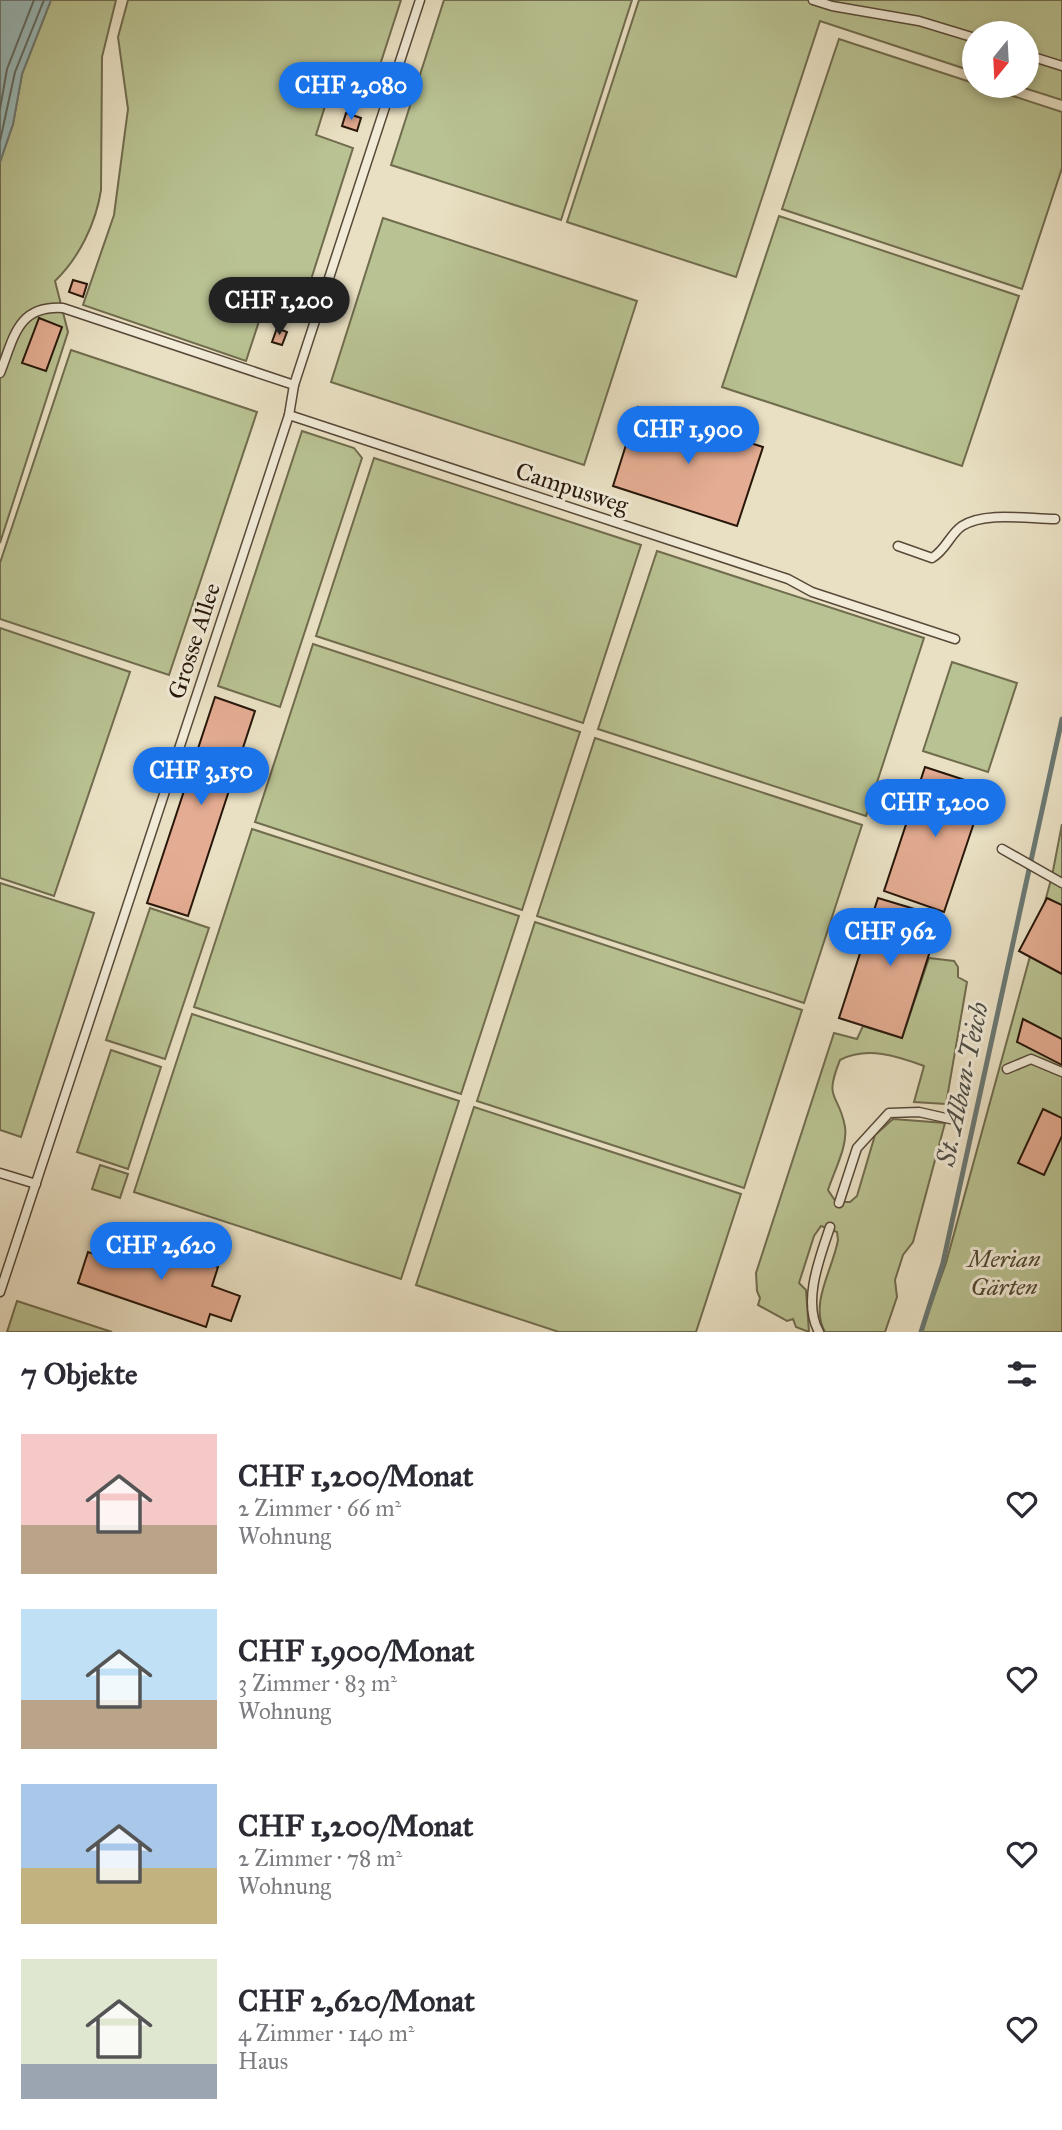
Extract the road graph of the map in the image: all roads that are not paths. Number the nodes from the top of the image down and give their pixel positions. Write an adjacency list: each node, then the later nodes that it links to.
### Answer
1 (420, 0): 7 (lane, Grosse Allee)
2 (813, 0): 3 (lane)
3 (962, 34)
4 (1040, 59): 5 (lane)
5 (1062, 66)
6 (0, 373): 7 (lane)
7 (293, 385): 8 (lane, Grosse Allee)
8 (289, 415): 11 (lane, Campusweg); 18 (lane, Grosse Allee)
9 (1055, 519): 10 (lane)
10 (898, 547)
11 (954, 639)
12 (1002, 849): 13 (lane)
13 (1062, 883)
14 (1007, 1069): 15 (lane)
15 (1062, 1072)
16 (950, 1119): 19 (lane)
17 (0, 1173): 18 (lane)
18 (36, 1184): 21 (lane, Grosse Allee)
19 (839, 1203)
20 (830, 1227): 22 (lane)
21 (0, 1292)
22 (818, 1332)

